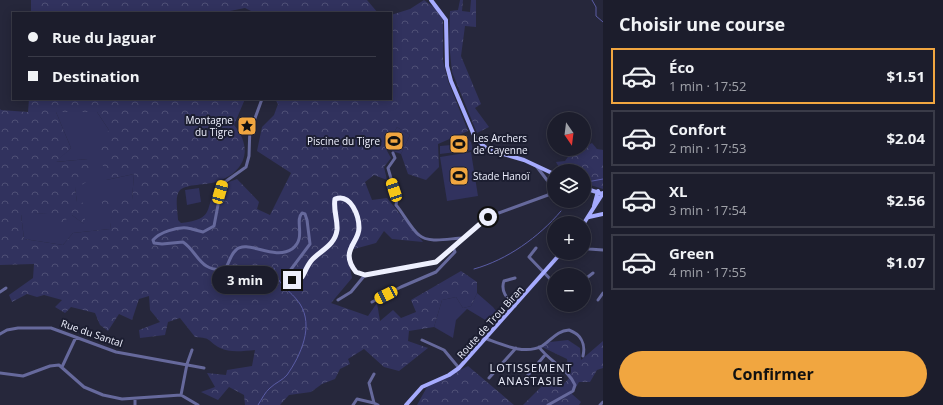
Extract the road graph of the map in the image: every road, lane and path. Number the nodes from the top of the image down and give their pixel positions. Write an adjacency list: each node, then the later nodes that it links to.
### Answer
1 (431, 0): 4 (main road)
2 (262, 100): 24 (street)
3 (393, 153): 17 (street)
4 (534, 163): 5 (main road); 7 (street)
5 (547, 170)
6 (547, 171): 7 (street)
7 (544, 175): 8 (street)
8 (547, 180)
9 (591, 189): 11 (main road)
10 (591, 190): 11 (main road)
11 (601, 193): 13 (main road); 13 (main road)
12 (547, 194): 17 (street)
13 (594, 208): 15 (main road)
14 (603, 214): 16 (main road)
15 (590, 216)
16 (591, 217)
17 (463, 238): 18 (street)
18 (453, 247): 24 (street); 32 (street)
19 (536, 248): 23 (street)
20 (591, 248): 21 (street)
21 (603, 250)
22 (555, 260): 23 (main road, Route de Trou Biran)
23 (543, 273): 25 (street); 33 (main road, Route de Trou Biran)
24 (365, 275): 30 (street)
25 (547, 277)
26 (515, 278): 33 (street)
27 (6, 288): 28 (street)
28 (0, 292)
29 (603, 293): 31 (street)
30 (338, 300)
31 (598, 300)
32 (372, 302)
33 (516, 306): 36 (main road, Route de Trou Biran)
34 (0, 335): 35 (street, Rue du Santal)
35 (76, 336): 43 (street, Rue du Santal); 44 (street)
36 (486, 339): 39 (street); 46 (main road, Route de Trou Biran)
37 (422, 340): 46 (street)
38 (539, 347): 39 (street); 41 (street); 42 (street)
39 (516, 348): 49 (street)
40 (192, 350): 43 (street)
41 (545, 355): 50 (street); 62 (street)
42 (583, 356)
43 (187, 364): 45 (street, Rue du Santal); 51 (street)
44 (62, 367): 47 (street); 52 (street)
45 (204, 368)
46 (459, 368): 61 (main road, Route de Trou Biran)
47 (0, 373)
48 (374, 374): 55 (street)
49 (489, 378)
50 (523, 382)
51 (181, 395): 52 (street); 53 (street)
52 (135, 399): 56 (street)
53 (193, 401): 57 (street); 58 (street)
54 (603, 402): 63 (street)
55 (374, 403): 59 (street); 60 (street)
56 (135, 405)
57 (191, 405)
58 (198, 405)
59 (353, 405)
60 (378, 405)
61 (406, 405)
62 (548, 405)
63 (600, 405)

